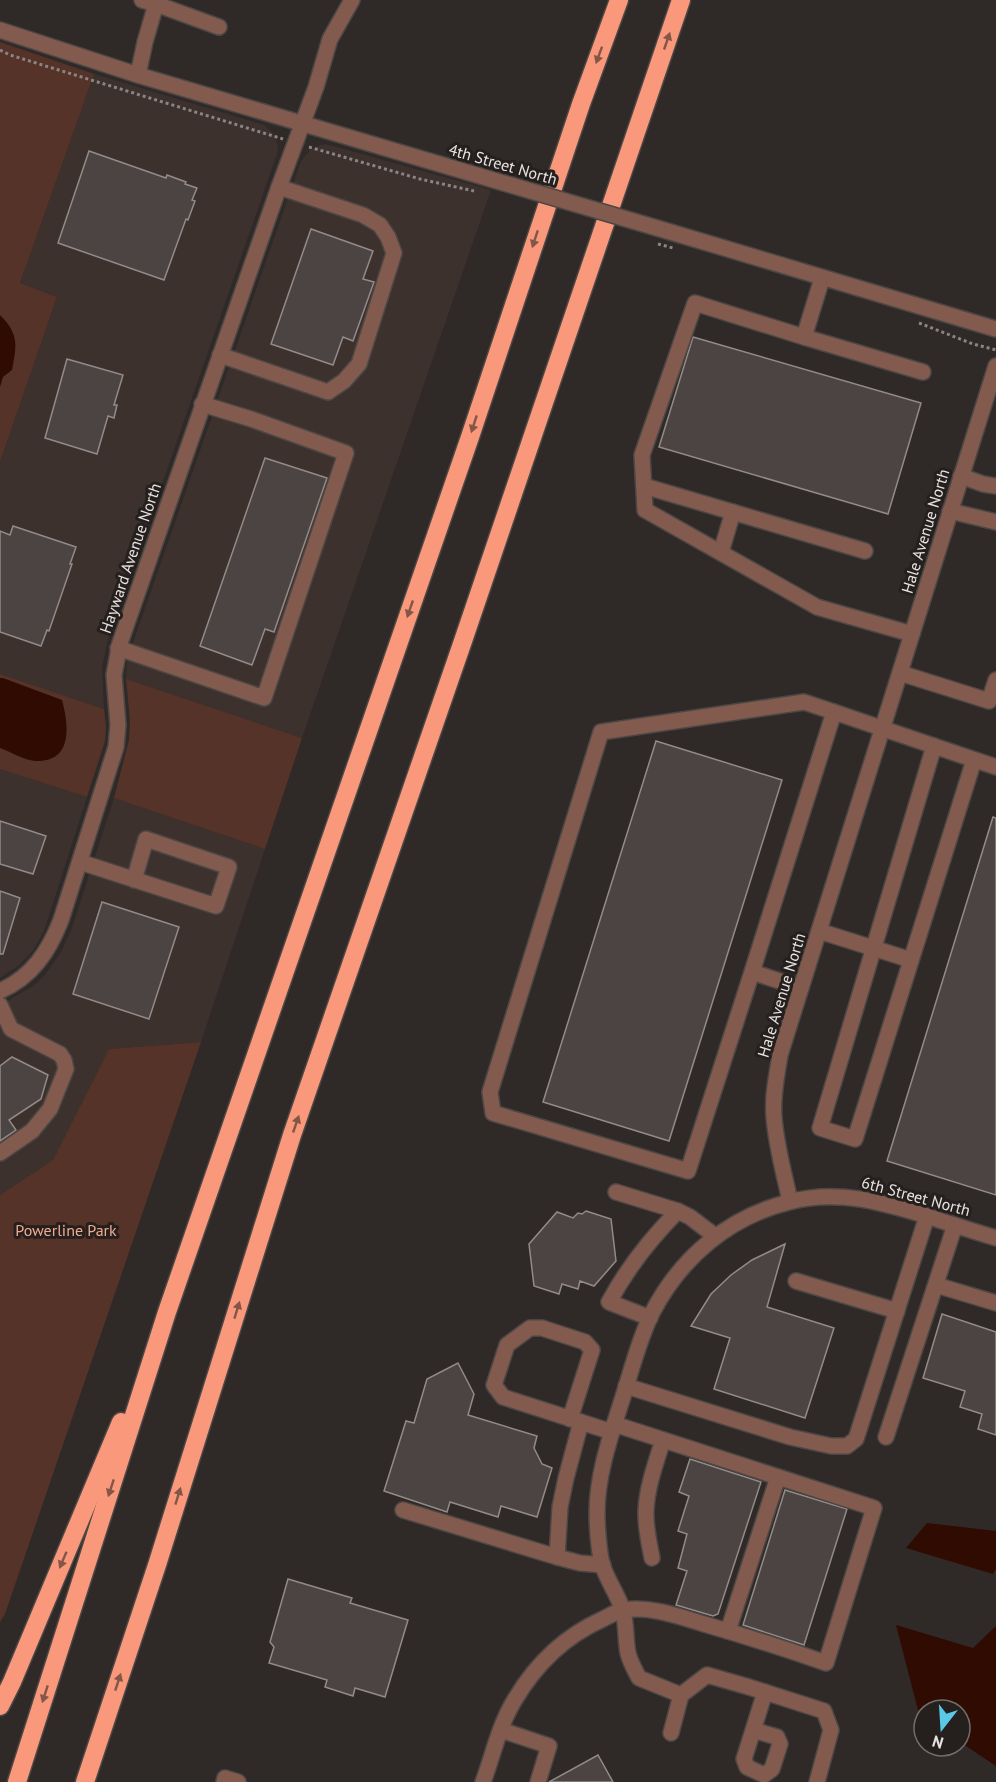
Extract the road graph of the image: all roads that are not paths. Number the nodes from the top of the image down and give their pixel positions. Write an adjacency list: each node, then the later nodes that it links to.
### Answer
1 (352, 0): 8 (street, Hayward Avenue North)
2 (619, 0): 56 (highway, one-way to 56)
3 (681, 0): 76 (highway, one-way to 3)
4 (149, 2): 5 (street); 7 (street)
5 (219, 27)
6 (0, 30): 7 (street, 4th Street North)
7 (138, 75): 8 (street, 4th Street North)
8 (302, 123): 9 (street, Hayward Avenue North); 11 (street, 4th Street North, bridge)
9 (279, 188): 13 (street, Hayward Avenue North); 13 (street)
10 (820, 285): 12 (street)
11 (996, 329)
12 (804, 337): 15 (street); 18 (street)
13 (220, 355): 16 (street, Hayward Avenue North)
14 (996, 366): 17 (street, Hale Avenue North)
15 (923, 372)
16 (202, 404): 26 (street, Hayward Avenue North); 26 (street)
17 (961, 476): 19 (street); 20 (street, Hale Avenue North)
18 (644, 486): 21 (street); 24 (street)
19 (996, 486)
20 (950, 511): 22 (street); 25 (street, Hale Avenue North)
21 (733, 512): 23 (street); 24 (street)
22 (996, 522)
23 (865, 551)
24 (721, 552): 25 (street)
25 (912, 634): 27 (street, Hale Avenue North)
26 (118, 648): 34 (street, Hayward Avenue North)
27 (900, 673): 28 (street); 30 (street, Hale Avenue North)
28 (996, 680)
29 (834, 712): 30 (street); 39 (street); 39 (street)
30 (882, 729): 31 (street); 36 (street, Hale Avenue North)
31 (934, 746): 32 (street); 37 (street)
32 (974, 760): 33 (street); 38 (street)
33 (996, 767)
34 (80, 862): 35 (street); 41 (street, Hayward Avenue North)
35 (134, 880): 35 (street)
36 (819, 931): 37 (street); 40 (street, Hale Avenue North)
37 (874, 948): 38 (street); 38 (street)
38 (911, 960)
39 (752, 972): 40 (street)
40 (801, 988): 46 (street, Hale Avenue North)
41 (0, 991)
42 (0, 1005): 43 (street)
43 (5, 1033): 44 (street)
44 (0, 1154)
45 (616, 1192): 47 (street)
46 (790, 1201): 48 (street, 6th Street North); 50 (street)
47 (678, 1211): 50 (street); 57 (street)
48 (927, 1216): 49 (street, 6th Street North); 55 (street)
49 (955, 1225): 51 (street, 6th Street North); 53 (street)
50 (715, 1236): 57 (street)
51 (996, 1238)
52 (796, 1281): 55 (street)
53 (936, 1285): 54 (street); 61 (street)
54 (996, 1303)
55 (897, 1311): 58 (street)
56 (166, 1312): 72 (highway, one-way to 72); 77 (highway, one-way to 77)
57 (650, 1318): 58 (street)
58 (626, 1386): 60 (street)
59 (576, 1420): 59 (street); 60 (street); 65 (street)
60 (613, 1428): 62 (street); 67 (street)
61 (886, 1437)
62 (663, 1440): 63 (street); 66 (street)
63 (778, 1477): 69 (street); 69 (street)
64 (403, 1510): 65 (street)
65 (557, 1557): 67 (street)
66 (652, 1558)
67 (603, 1565): 68 (street)
68 (622, 1610): 69 (street); 71 (street); 73 (street)
69 (728, 1631)
70 (765, 1692): 71 (street); 74 (street); 84 (street)
71 (681, 1695): 75 (street)
72 (0, 1706)
73 (501, 1730): 82 (street); 83 (street)
74 (753, 1730)
75 (671, 1733)
76 (99, 1737): 78 (highway); 79 (highway)
77 (17, 1782)
78 (85, 1782)
79 (91, 1782)
80 (224, 1782): 81 (street)
81 (238, 1782)
82 (483, 1782)
83 (538, 1782)
84 (817, 1782)

